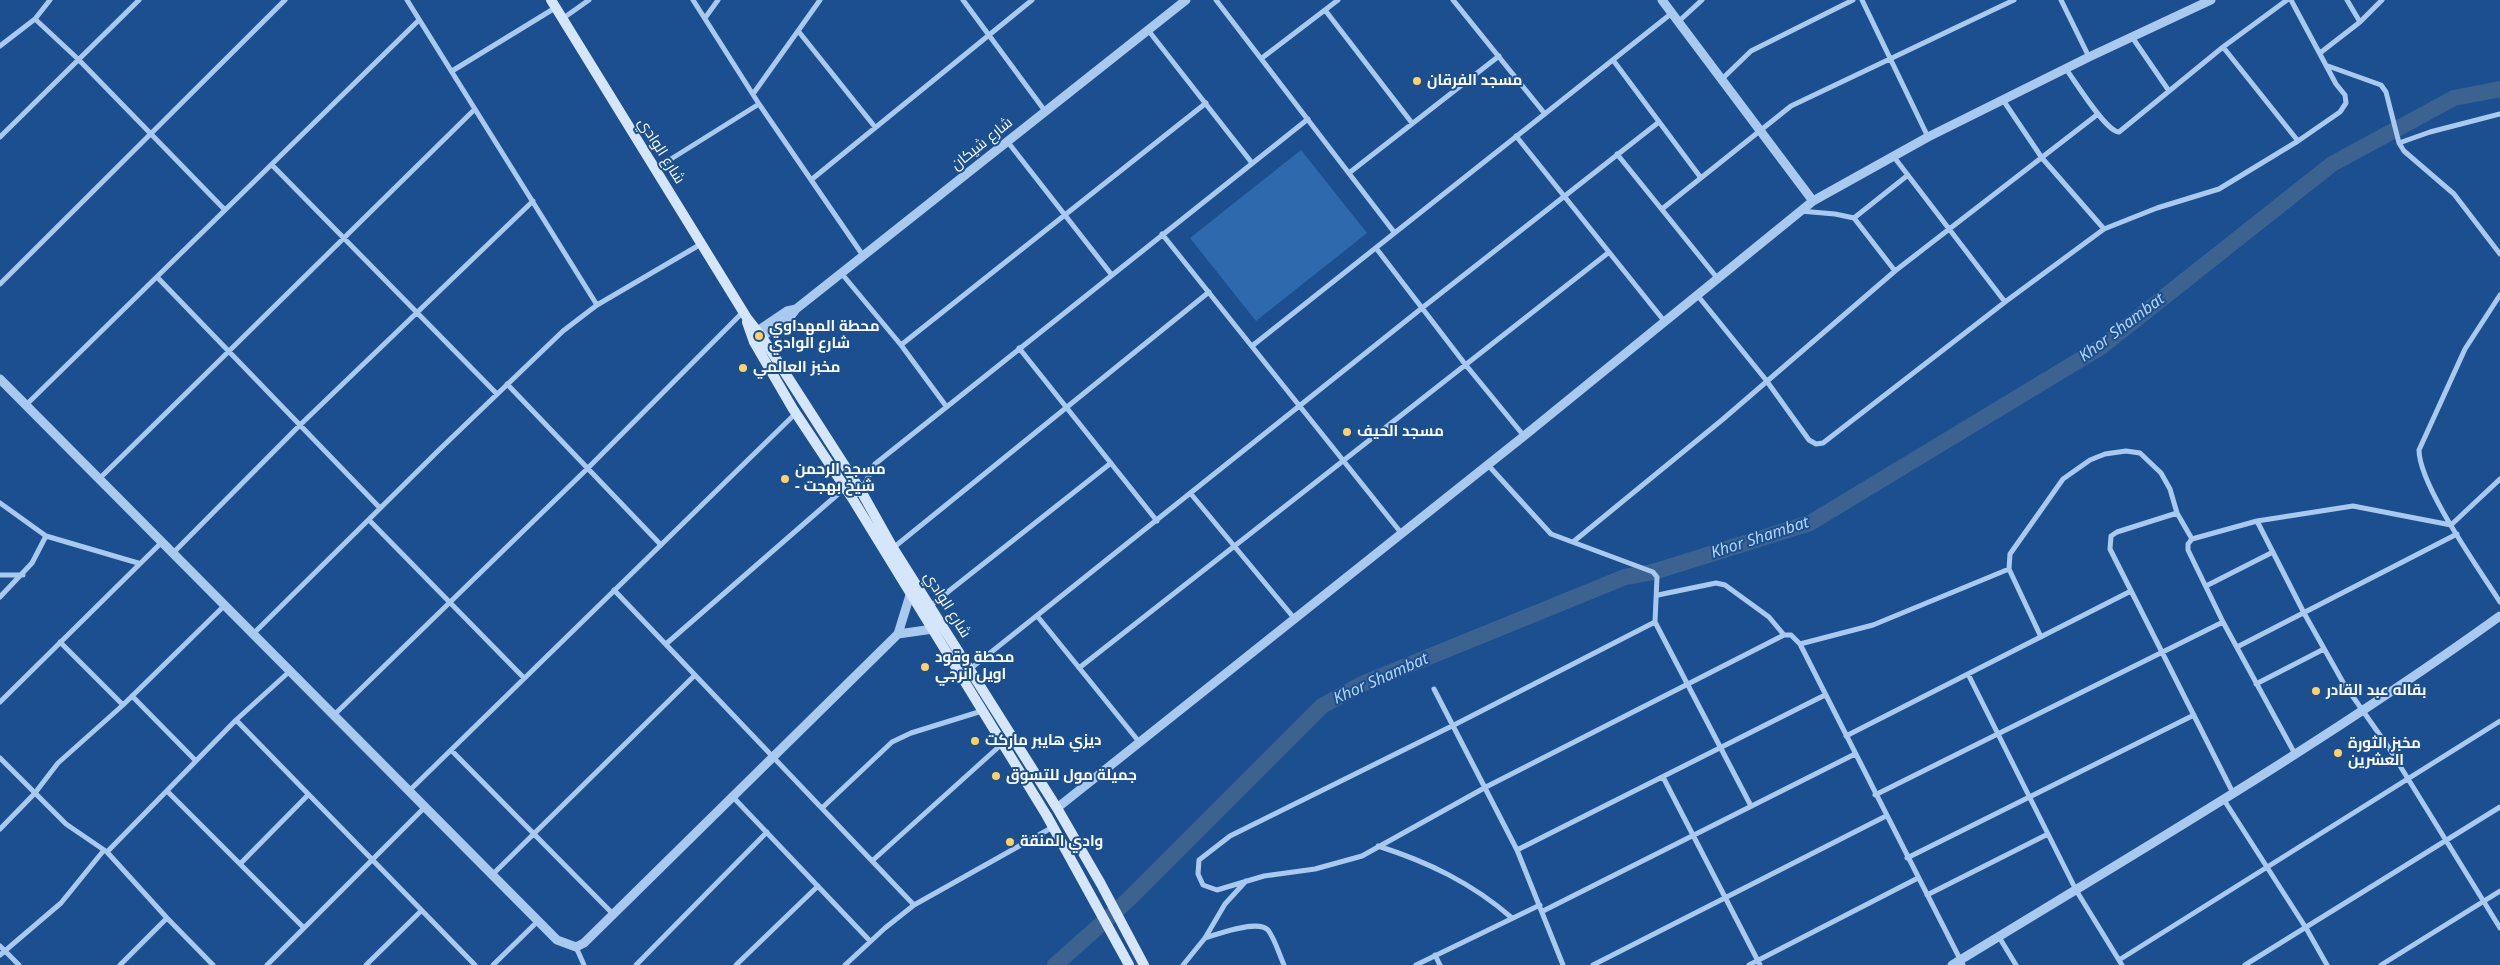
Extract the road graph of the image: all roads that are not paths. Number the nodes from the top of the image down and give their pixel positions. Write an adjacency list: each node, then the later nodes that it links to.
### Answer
1 (50, 0): 30 (street)
2 (139, 0): 45 (street)
3 (285, 0): 67 (street)
4 (407, 0): 32 (street)
5 (589, 0): 31 (street)
6 (693, 0): 29 (street)
7 (718, 0): 29 (street)
8 (820, 0): 36 (street)
9 (963, 0): 37 (street)
10 (1032, 0): 37 (street)
11 (1186, 0): 35 (street, شارع شيكان)
12 (1216, 0): 44 (street)
13 (1338, 0): 27 (street)
14 (1662, 0): 28 (street)
15 (1702, 0): 33 (street)
16 (1853, 0): 51 (street)
17 (1862, 0): 46 (street)
18 (2014, 0): 46 (street)
19 (2061, 0): 43 (street)
20 (2211, 0): 38 (street)
21 (2287, 0): 40 (street)
22 (2291, 0): 41 (street)
23 (2346, 0): 34 (street)
24 (2382, 0): 34 (street)
25 (1454, 1): 42 (street)
26 (553, 4): 31 (main road, شارع الوادي); 50 (street)
27 (1325, 10): 44 (street); 64 (street)
28 (1672, 13): 33 (street); 47 (street)
29 (705, 18): 53 (street)
30 (35, 19): 39 (street); 45 (street)
31 (562, 19): 79 (main road, شارع الوادي)
32 (420, 20): 50 (street); 78 (street)
33 (1678, 22): 51 (street)
34 (2360, 22): 41 (street)
35 (1148, 30): 55 (street); 58 (street, شارع شيكان)
36 (799, 32): 53 (street); 65 (street)
37 (988, 35): 58 (street); 65 (street)
38 (2132, 37): 43 (street); 52 (street)
39 (0, 46)
40 (2223, 48): 52 (street); 72 (street)
41 (2320, 53): 48 (street)
42 (1499, 56): 59 (street); 64 (street)
43 (2089, 57): 49 (street)
44 (1262, 58): 62 (street)
45 (78, 59): 67 (street); 68 (street)
46 (1889, 59): 66 (street); 70 (street)
47 (1613, 60): 59 (street); 63 (street)
48 (2328, 66): 72 (street); 73 (street)
49 (2066, 69): 54 (street); 60 (street)
50 (452, 71): 57 (street)
51 (1722, 79): 66 (street)
52 (2169, 92): 60 (street)
53 (753, 94): 56 (street)
54 (2002, 100): 70 (street); 76 (street)
55 (1206, 103): 77 (street); 90 (street)
56 (759, 104): 79 (street); 83 (street)
57 (474, 109): 85 (street); 96 (street)
58 (1045, 111): 71 (street, شارع شيكان)
59 (1545, 114): 69 (street)
60 (2098, 114): 76 (street)
61 (2500, 114): 73 (street)
62 (1308, 119): 77 (street); 80 (street)
63 (1658, 122): 74 (street); 82 (street)
64 (1412, 124): 80 (street)
65 (875, 127): 83 (street)
66 (1760, 132): 82 (street); 86 (street)
67 (151, 133): 88 (street); 107 (street)
68 (0, 136)
69 (1516, 136): 84 (street); 94 (street)
70 (1928, 138): 75 (street)
71 (1007, 141): 90 (street); 101 (street, شارع شيكان)
72 (2298, 141): 92 (street)
73 (2399, 144): 100 (street)
74 (1617, 154): 84 (street); 87 (street)
75 (1894, 157): 81 (street); 86 (street)
76 (2042, 158): 92 (street); 93 (street)
77 (1252, 163): 95 (street)
78 (272, 165): 88 (street); 96 (street)
79 (655, 169): 97 (main road, شارع الوادي)
80 (1349, 173): 94 (street)
81 (1908, 175): 91 (street); 93 (street)
82 (1701, 178): 87 (street)
83 (810, 180): 101 (street)
84 (1563, 196): 99 (street); 113 (street)
85 (533, 201): 112 (street); 114 (street)
86 (1813, 201): 89 (street)
87 (1662, 209): 106 (street)
88 (225, 210): 105 (street)
89 (1800, 211): 91 (street); 106 (street)
90 (1064, 214): 104 (street); 118 (street)
91 (1854, 218): 102 (street)
92 (2104, 229): 111 (street)
93 (1950, 230): 102 (street); 111 (street)
94 (1394, 232): 98 (street)
95 (1162, 234): 104 (street); 108 (street)
96 (343, 239): 114 (street); 121 (street)
97 (701, 244): 112 (street); 115 (main road, شارع الوادي)
98 (1376, 248): 113 (street); 119 (street)
99 (1608, 253): 116 (street); 122 (street)
100 (2500, 254)
101 (864, 257): 103 (street, شارع شيكان)
102 (1895, 271): 123 (street)
103 (842, 274): 117 (street, شارع شيكان); 118 (street)
104 (1111, 274): 120 (street)
105 (156, 277): 121 (street); 127 (street)
106 (1718, 279): 110 (street)
107 (0, 284)
108 (1209, 292): 119 (street); 130 (street)
109 (2500, 295): 150 (street)
110 (1698, 296): 116 (street); 123 (street)
111 (2005, 302): 123 (street)
112 (597, 306): 125 (street)
113 (1422, 308): 122 (street); 129 (street)
114 (417, 314): 126 (street); 132 (street)
115 (745, 315): 117 (main road, شارع الوادي); 137 (street)
116 (1666, 322): 133 (street)
117 (756, 337): 131 (main road, شارع الوادي); 141 (main road, شارع الوادي)
118 (901, 345): 128 (street)
119 (1252, 346): 129 (street)
120 (1019, 348): 128 (street); 130 (street)
121 (230, 352): 132 (street); 138 (street)
122 (1465, 364): 133 (street); 134 (street)
123 (1766, 380): 156 (street)
124 (1, 383): 127 (street)
125 (507, 384): 126 (street); 137 (street)
126 (497, 394): 145 (street)
127 (26, 405): 138 (street)
128 (946, 406): 141 (street)
129 (1299, 406): 134 (street); 142 (street)
130 (1066, 407): 135 (street); 159 (street)
131 (796, 413): 140 (main road, شارع الوادي); 157 (street)
132 (299, 426): 145 (street); 161 (street)
133 (1524, 436): 136 (street)
134 (1343, 460): 151 (street); 158 (street)
135 (1111, 463): 148 (street); 175 (street)
136 (1488, 465): 151 (street); 156 (street)
137 (588, 468): 157 (street); 173 (street)
138 (99, 479): 155 (street)
139 (2500, 479): 150 (street)
140 (845, 487): 143 (main road, شارع الوادي); 188 (street)
141 (861, 491): 143 (street); 159 (main road, شارع الوادي)
142 (1191, 494): 148 (street); 158 (street)
143 (852, 498): 169 (main road, شارع الوادي)
144 (0, 503): 153 (street)
145 (380, 508): 147 (street)
146 (2177, 513): 154 (street); 163 (street); 168 (street)
147 (369, 520): 173 (street); 183 (street)
148 (1157, 521): 178 (street)
149 (2258, 521): 150 (street); 154 (street); 160 (street)
150 (2450, 525): 152 (street)
151 (1402, 534): 179 (street)
152 (2457, 534): 172 (street); 176 (street)
153 (46, 536): 162 (street); 165 (street)
154 (2192, 539): 166 (street)
155 (162, 542): 161 (street); 162 (street)
156 (1573, 542): 170 (street)
157 (661, 545): 167 (street)
158 (1234, 546): 179 (street); 193 (street)
159 (893, 548): 175 (main road, شارع الوادي)
160 (2273, 552): 166 (street); 176 (street)
161 (173, 553): 174 (street)
162 (138, 564): 187 (street)
163 (2010, 569): 186 (street); 189 (street)
164 (0, 575): 165 (street)
165 (23, 575): 171 (street)
166 (2206, 586): 181 (street)
167 (614, 590): 188 (street); 198 (street)
168 (2132, 591): 186 (street); 192 (street)
169 (910, 595): 182 (main road, شارع الوادي); 184 (street)
170 (1658, 595): 180 (street); 185 (street)
171 (0, 598)
172 (2500, 602)
173 (448, 603): 198 (street); 208 (street)
174 (225, 604): 183 (street); 203 (street)
175 (930, 606): 194 (main road, شارع الوادي)
176 (2304, 613): 190 (street); 191 (street)
177 (2500, 616): 206 (street)
178 (1038, 617): 193 (street); 194 (street)
179 (1294, 618): 216 (street)
180 (1655, 622): 200 (street); 212 (street)
181 (2223, 622): 190 (street); 192 (street)
182 (933, 629): 184 (street); 207 (main road, شارع الوادي)
183 (253, 634): 195 (street)
184 (898, 634): 221 (street)
185 (1784, 635): 189 (street); 200 (street)
186 (2041, 637): 196 (street)
187 (60, 642): 204 (street); 205 (street)
188 (666, 644): 197 (street)
189 (1800, 644): 202 (street)
190 (2237, 647): 199 (street)
191 (2324, 649): 199 (street); 206 (street)
192 (2162, 652): 209 (street); 213 (street)
193 (1079, 668): 216 (street)
194 (970, 669): 240 (main road, شارع الوادي)
195 (290, 671): 208 (street); 210 (street)
196 (1968, 674): 213 (street); 214 (street)
197 (695, 675): 221 (street); 245 (street)
198 (524, 678): 218 (street)
199 (2256, 684): 220 (street)
200 (1688, 685): 217 (street); 226 (street)
201 (1434, 689): 212 (street)
202 (1825, 695): 214 (street); 217 (street)
203 (132, 696): 205 (street); 223 (street)
204 (0, 702)
205 (122, 706): 229 (street)
206 (2362, 709): 220 (street); 225 (street)
207 (983, 711): 215 (main road, شارع الوادي); 239 (street)
208 (334, 715): 227 (street)
209 (2194, 715): 230 (street); 234 (street)
210 (236, 720): 223 (street); 231 (street)
211 (2500, 721): 225 (street)
212 (1454, 725): 226 (street); 259 (street)
213 (1998, 734): 232 (street); 234 (street)
214 (1846, 736): 219 (street)
215 (1003, 743): 242 (main road, شارع الوادي); 254 (street)
216 (1140, 743): 240 (street)
217 (1721, 748): 224 (street); 236 (street)
218 (451, 750): 227 (street); 245 (street)
219 (1854, 754): 232 (street); 236 (street)
220 (2294, 754): 230 (street)
221 (772, 757): 233 (street); 239 (street)
222 (0, 758): 229 (street)
223 (196, 760): 228 (street)
224 (1663, 777): 247 (street); 250 (street)
225 (2408, 779): 248 (street); 256 (street)
226 (1486, 787): 249 (street); 250 (street)
227 (409, 791): 237 (street)
228 (166, 792): 251 (street); 255 (street)
229 (35, 793): 243 (street); 251 (street)
230 (2233, 793): 235 (street)
231 (308, 795): 253 (street); 255 (street)
232 (1875, 795): 241 (street)
233 (732, 796): 244 (street); 270 (street)
234 (2030, 796): 246 (street); 252 (street)
235 (2224, 800): 256 (street); 261 (street)
236 (1751, 806): 247 (street)
237 (425, 807): 253 (street); 257 (street)
238 (2500, 807): 248 (street)
239 (822, 808): 254 (street)
240 (1057, 808): 299 (main road, شارع الوادي)
241 (1886, 816): 252 (street); 264 (street)
242 (1053, 827): 266 (street); 298 (main road, شارع الوادي)
243 (0, 829)
244 (767, 832): 260 (street); 295 (street)
245 (534, 833): 257 (street); 270 (street)
246 (2048, 834): 261 (street); 263 (street)
247 (1694, 836): 264 (street); 269 (street)
248 (2445, 841): 265 (street); 275 (street)
249 (1378, 846): 259 (street); 272 (street)
250 (1517, 850): 267 (street)
251 (106, 851): 271 (street); 281 (street)
252 (1907, 858): 258 (street)
253 (372, 860): 268 (street); 274 (street)
254 (872, 861): 266 (street)
255 (240, 864): 274 (street)
256 (2266, 867): 275 (street); 284 (street)
257 (492, 875): 273 (street)
258 (1918, 878): 263 (street); 285 (street)
259 (1246, 881): 278 (street)
260 (818, 886): 279 (street); 296 (street)
261 (2076, 890): 277 (street); 284 (street)
262 (2500, 891): 265 (street)
263 (1927, 895): 286 (street)
264 (1726, 898): 285 (street); 305 (street)
265 (2483, 902): 276 (street); 310 (street)
266 (914, 905): 279 (street)
267 (1540, 905): 269 (street); 272 (street)
268 (421, 911): 291 (street); 292 (street)
269 (1543, 911): 304 (street)
270 (613, 914): 280 (street)
271 (167, 918): 288 (street); 289 (street)
272 (1512, 918): 283 (street)
273 (538, 921): 280 (street); 293 (street)
274 (304, 928): 290 (street)
275 (2306, 928): 308 (street); 309 (street)
276 (2500, 928)
277 (1999, 937): 286 (street); 307 (street)
278 (1205, 938): 300 (street); 301 (street)
279 (870, 941): 297 (street)
280 (576, 947): 294 (street)
281 (2, 948): 282 (street); 287 (street)
282 (0, 955)
283 (1436, 955): 302 (street); 303 (street)
284 (2120, 962)
285 (1759, 963): 306 (street)
286 (1958, 963)
287 (19, 965)
288 (120, 965)
289 (214, 965)
290 (267, 965)
291 (366, 965)
292 (475, 965)
293 (493, 965)
294 (584, 965)
295 (636, 965)
296 (736, 965)
297 (845, 965)
298 (1129, 965)
299 (1144, 965)
300 (1183, 965)
301 (1284, 965)
302 (1416, 965)
303 (1440, 965)
304 (1563, 965)
305 (1593, 965)
306 (1748, 965)
307 (2016, 965)
308 (2245, 965)
309 (2327, 965)
310 (2381, 965)

